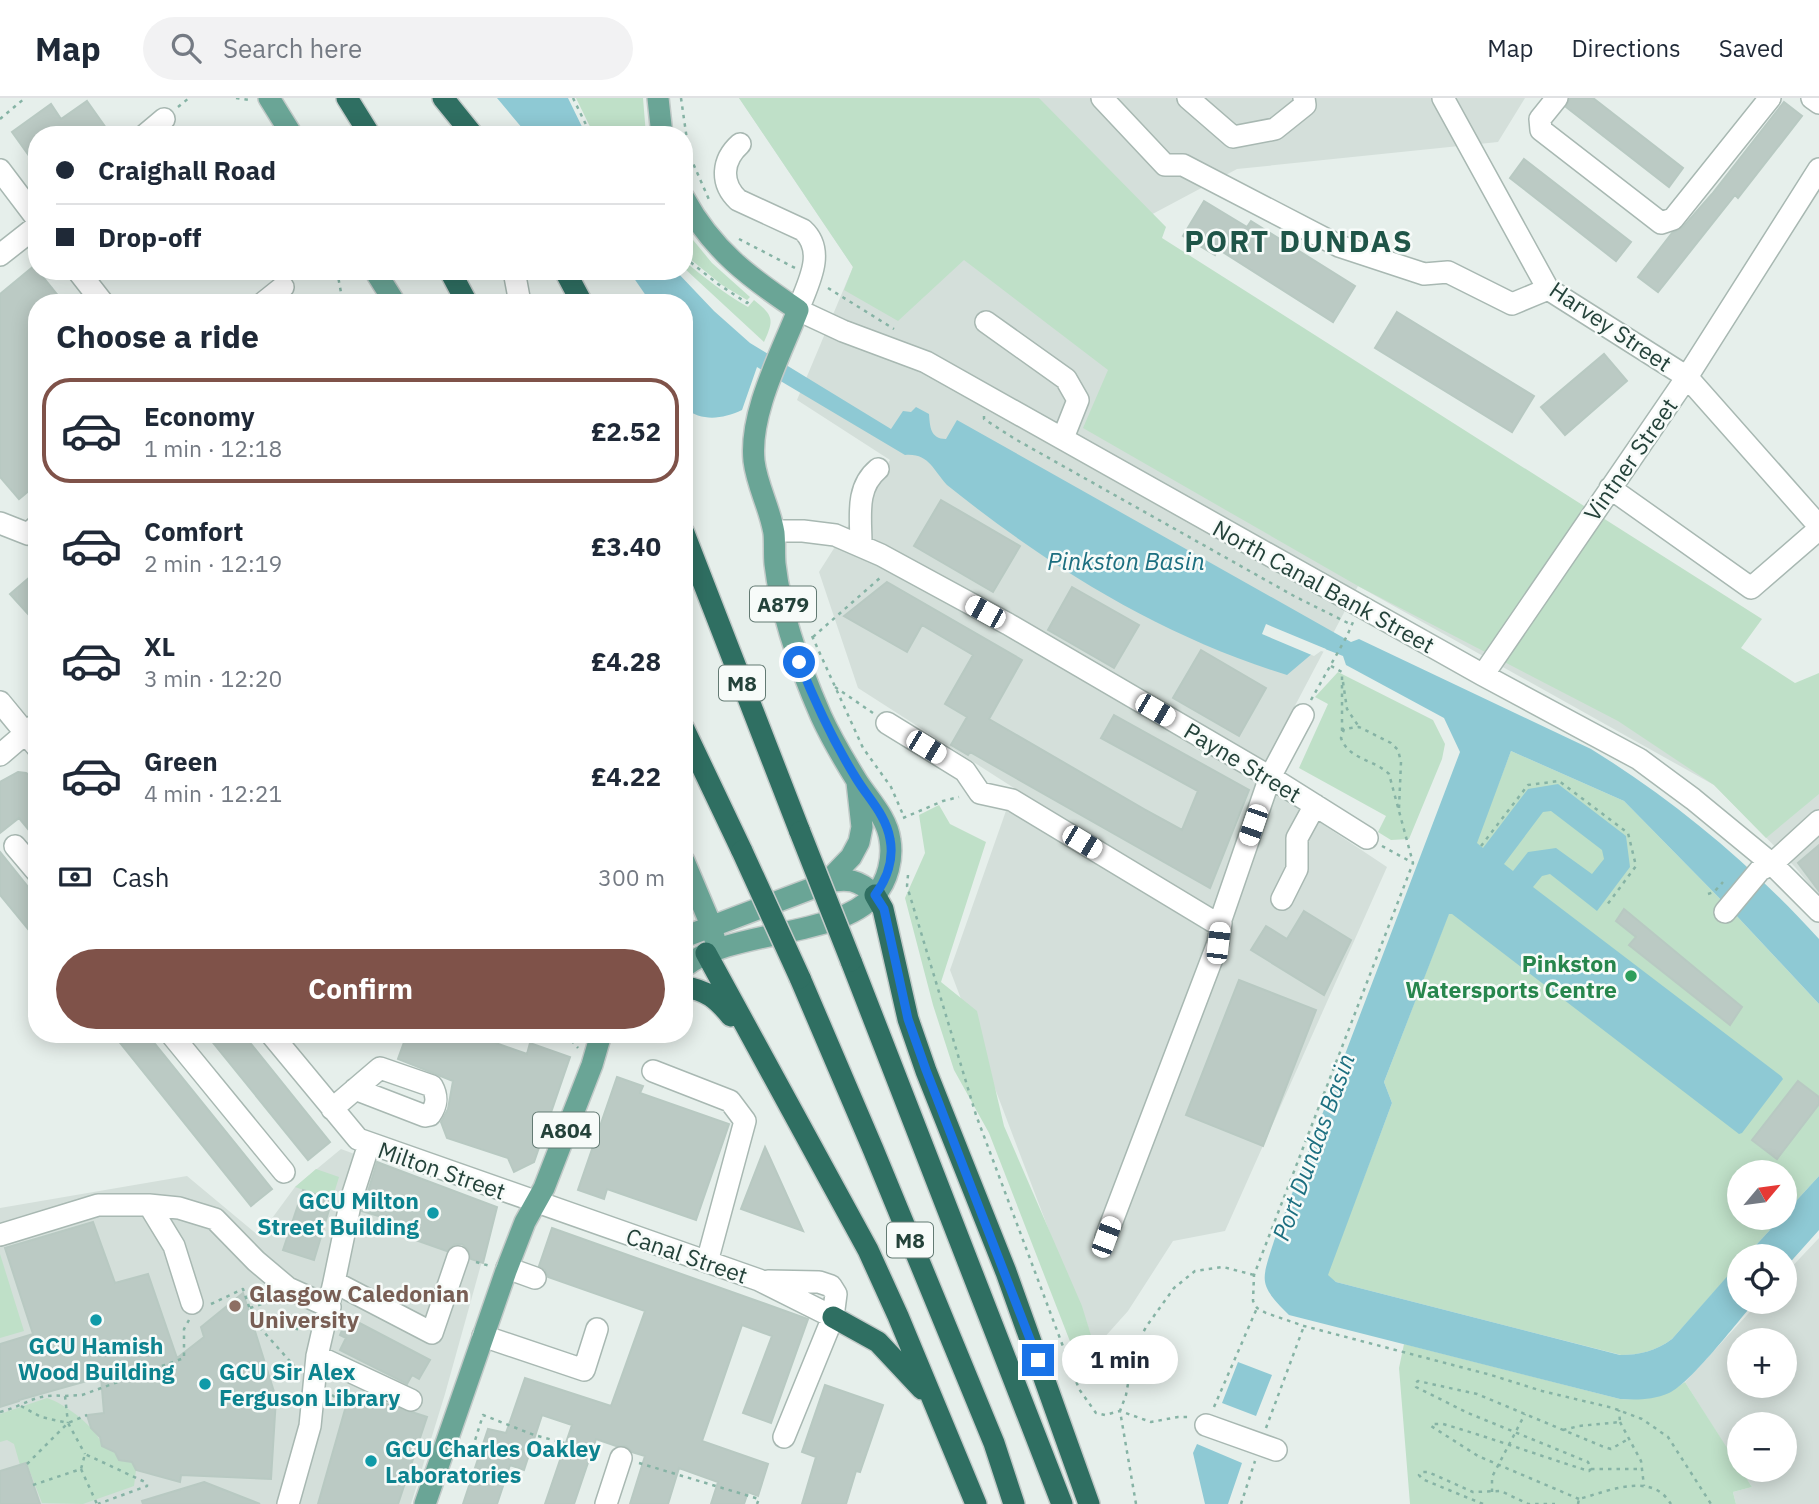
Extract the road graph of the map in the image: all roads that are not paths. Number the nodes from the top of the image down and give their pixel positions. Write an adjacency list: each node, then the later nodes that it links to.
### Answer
1 (269, 98): 15 (main road)
2 (346, 98): 16 (highway)
3 (443, 98): 17 (highway)
4 (658, 98): 18 (main road)
5 (1102, 98): 28 (street)
6 (1188, 98): 7 (street)
7 (1304, 98)
8 (1443, 98): 28 (street, Harvey Street)
9 (1557, 98): 10 (street)
10 (1770, 98)
11 (1812, 98): 12 (street)
12 (1819, 103)
13 (164, 119): 14 (street)
14 (156, 126)
15 (286, 126)
16 (364, 126)
17 (466, 126)
18 (661, 126)
19 (740, 144): 31 (street)
20 (1819, 169): 33 (street, Vintner Street)
21 (0, 170): 22 (street)
22 (28, 207)
23 (693, 211): 31 (main road)
24 (28, 233): 25 (street)
25 (0, 255)
26 (85, 280): 29 (street)
27 (283, 287): 30 (street)
28 (1548, 289): 33 (street, Harvey Street)
29 (96, 294)
30 (274, 294)
31 (798, 310): 34 (street, North Canal Bank Street); 39 (main road, A879)
32 (986, 322): 34 (street)
33 (1687, 377): 36 (street, Vintner Street); 38 (street, Harvey Street)
34 (1063, 438): 43 (street, North Canal Bank Street)
35 (878, 468): 41 (street)
36 (1610, 488): 38 (street); 43 (street, Vintner Street)
37 (0, 523): 40 (street)
38 (1819, 528)
39 (774, 531): 41 (street, Payne Street); 52 (main road, A879)
40 (28, 534)
41 (861, 545): 51 (street, Payne Street)
42 (693, 556): 109 (highway, M8, bridge)
43 (1483, 675): 58 (street, North Canal Bank Street)
44 (0, 702): 47 (street)
45 (1303, 715): 51 (street)
46 (887, 723): 65 (street)
47 (28, 730)
48 (28, 738): 50 (street)
49 (693, 748): 108 (highway, M8, bridge)
50 (0, 755)
51 (1270, 777): 53 (street, Payne Street); 65 (street)
52 (856, 779): 60 (main road, A879); 62 (main road, A879)
53 (1315, 805): 55 (street, Payne Street); 61 (street)
54 (1819, 821): 58 (street)
55 (1367, 838)
56 (15, 846): 57 (street)
57 (28, 861)
58 (1765, 870): 63 (street, North Canal Bank Street); 64 (street)
59 (693, 882): 66 (main road)
60 (826, 883): 62 (main road); 66 (main road, A879)
61 (1282, 899)
62 (879, 902): 69 (main road); 110 (highway)
63 (1819, 911)
64 (1725, 912)
65 (1220, 924): 86 (street)
66 (711, 925): 67 (main road, A879); 69 (main road)
67 (693, 929)
68 (693, 937): 69 (main road)
69 (711, 951): 70 (main road); 76 (highway)
70 (693, 962)
71 (693, 988): 76 (highway)
72 (178, 1043): 82 (street)
73 (278, 1043): 80 (street, Milton Street)
74 (598, 1043): 77 (main road, A804)
75 (606, 1043): 77 (main road, A804)
76 (755, 1045): 99 (highway)
77 (594, 1057): 83 (main road, A804)
78 (653, 1071): 88 (street)
79 (355, 1090): 80 (street)
80 (332, 1109): 81 (street, Milton Street)
81 (369, 1144): 83 (street, Milton Street); 91 (street)
82 (284, 1172)
83 (536, 1202): 88 (street, Canal Street); 89 (main road, A804)
84 (149, 1205): 85 (street); 92 (street); 93 (street)
85 (0, 1235)
86 (1106, 1237)
87 (458, 1257): 91 (street)
88 (707, 1262): 94 (street, Canal Street)
89 (507, 1270): 90 (street); 96 (main road, A804)
90 (535, 1278)
91 (334, 1282): 93 (street)
92 (192, 1303)
93 (330, 1307): 97 (street)
94 (833, 1317): 99 (highway); 101 (street)
95 (597, 1329): 96 (street)
96 (482, 1336): 105 (main road, A804)
97 (317, 1356): 98 (street); 104 (street)
98 (411, 1400)
99 (935, 1404): 107 (highway)
100 (1206, 1425): 102 (street)
101 (784, 1437)
102 (1276, 1450)
103 (621, 1458): 106 (street)
104 (288, 1504)
105 (425, 1504)
106 (606, 1504)
107 (976, 1504)
108 (1014, 1504)
109 (1062, 1504)
110 (1089, 1504)

